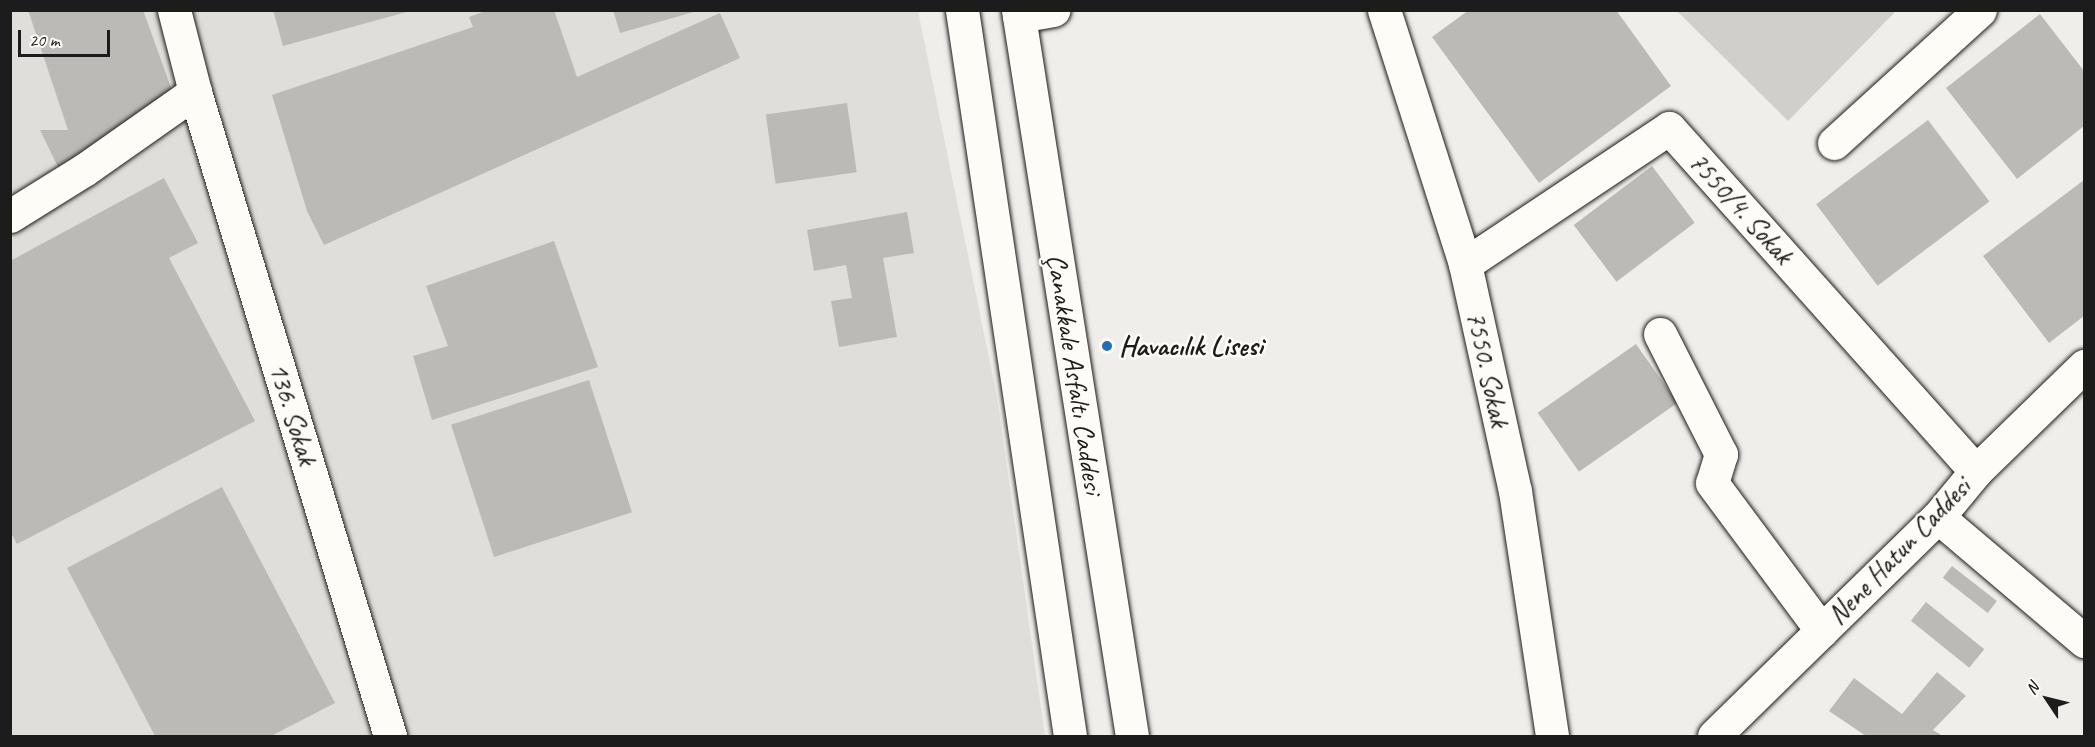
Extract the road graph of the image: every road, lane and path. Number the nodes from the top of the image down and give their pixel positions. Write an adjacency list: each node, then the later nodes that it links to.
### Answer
1 (174, 10): 7 (main road, 136. Sokak)
2 (962, 10): 19 (main road, Çanakkale Asfaltı Caddesi)
3 (1053, 10): 6 (main road)
4 (1384, 10): 10 (main road, 7550. Sokak)
5 (1980, 10): 8 (main road)
6 (1018, 14): 20 (main road, Çanakkale Asfaltı Caddesi)
7 (195, 92): 9 (main road); 17 (main road, 136. Sokak)
8 (1834, 143)
9 (10, 216)
10 (1465, 264): 13 (main road, 7550/4. Sokak); 21 (main road, 7550. Sokak)
11 (1660, 334): 15 (main road)
12 (2085, 366): 13 (main road, Nene Hatun Caddesi)
13 (1976, 471): 14 (main road, Nene Hatun Caddesi)
14 (1938, 517): 15 (main road, Nene Hatun Caddesi); 16 (main road)
15 (1822, 631): 18 (main road, Nene Hatun Caddesi)
16 (2085, 641)
17 (386, 735)
18 (1720, 735)
19 (1070, 736)
20 (1132, 736)
21 (1552, 736)

